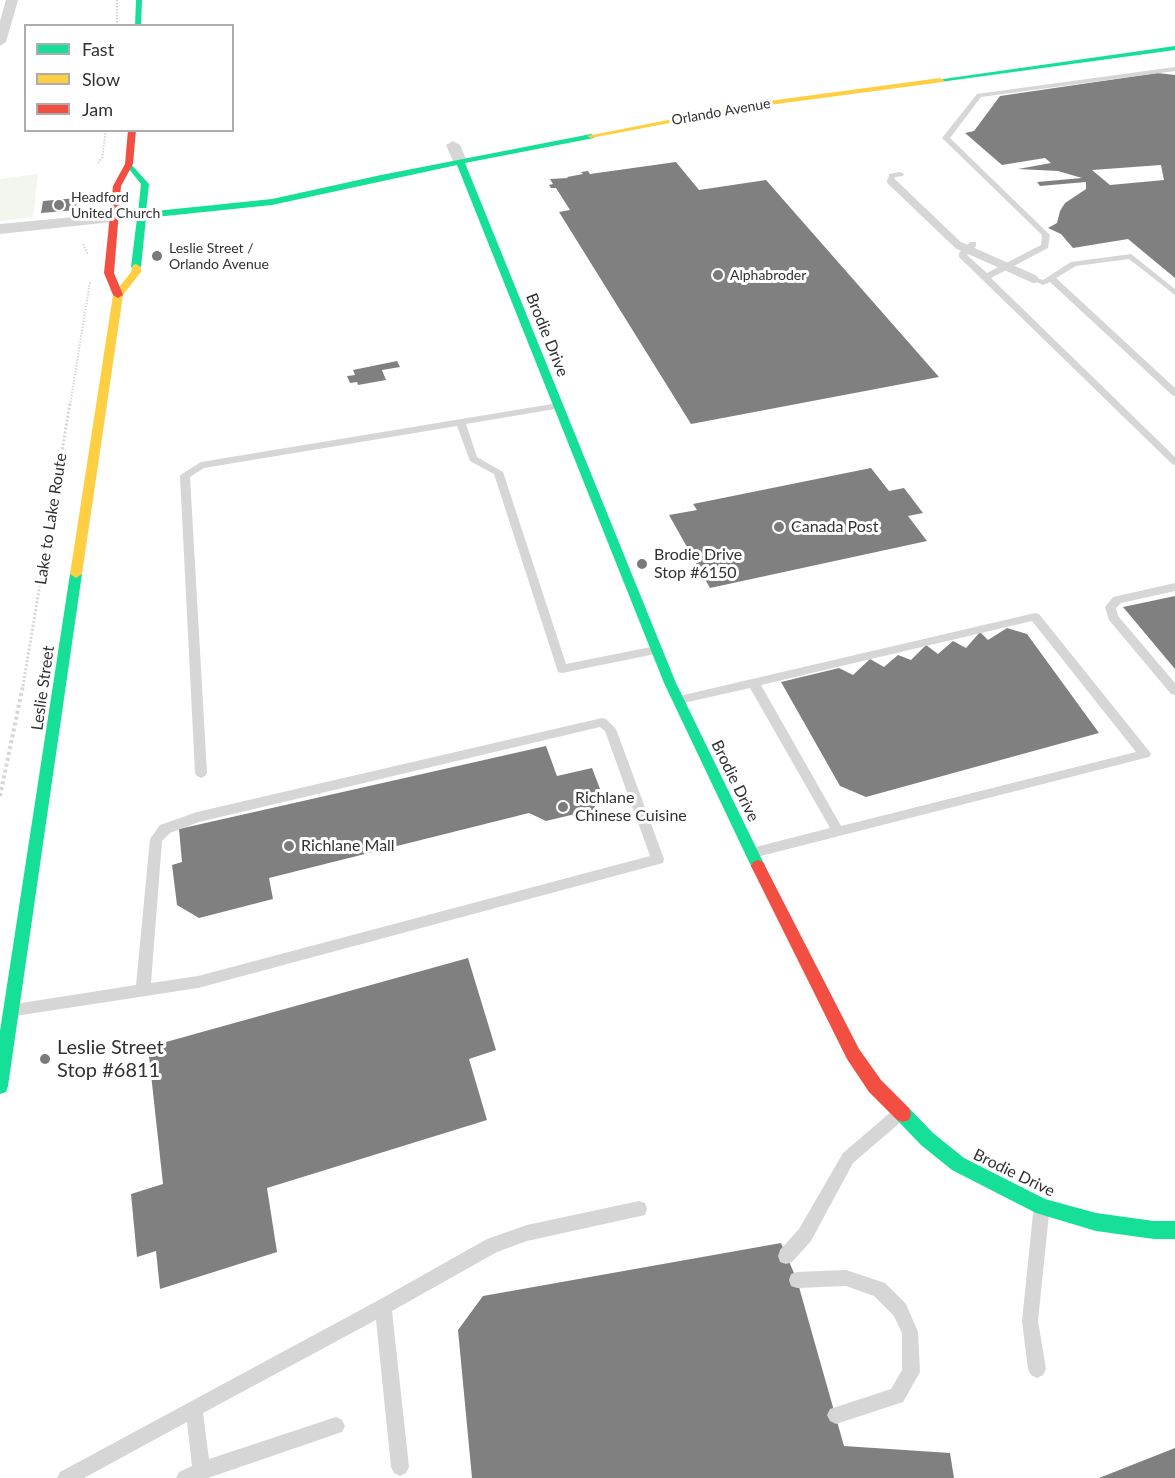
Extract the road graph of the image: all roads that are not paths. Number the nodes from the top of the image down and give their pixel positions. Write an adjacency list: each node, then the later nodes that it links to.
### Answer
1 (12, 0): 4 (street)
2 (139, 0): 3 (street)
3 (138, 24)
4 (0, 42)
5 (1175, 48): 9 (street, Orlando Avenue)
6 (1175, 69): 18 (lane)
7 (132, 132): 10 (street, Leslie Street)
8 (453, 145): 9 (street)
9 (460, 161): 12 (street, Orlando Avenue); 24 (street, Brodie Drive)
10 (129, 164): 12 (street, Leslie Street); 13 (street, Leslie Street)
11 (900, 174): 20 (lane, bridge)
12 (142, 220): 13 (street, Orlando Avenue); 22 (street, Leslie Street)
13 (115, 223): 14 (street); 15 (street); 22 (street, Leslie Street)
14 (0, 229)
15 (0, 237)
16 (973, 244): 17 (lane)
17 (962, 255): 18 (lane); 19 (lane)
18 (997, 271): 19 (lane)
19 (986, 277): 26 (lane)
20 (1051, 278): 21 (lane); 23 (lane)
21 (1175, 293)
22 (118, 295): 36 (street, Leslie Street)
23 (1175, 393)
24 (558, 406): 25 (lane); 28 (street, Brodie Drive)
25 (461, 423): 28 (lane); 32 (lane)
26 (1175, 462)
27 (1175, 587): 30 (lane)
28 (657, 650): 31 (street, Brodie Drive)
29 (753, 682): 31 (lane); 33 (lane); 33 (lane)
30 (1175, 691)
31 (678, 700): 34 (street, Brodie Drive)
32 (201, 773)
33 (838, 831): 34 (lane)
34 (752, 853): 38 (street, Brodie Drive)
35 (143, 990): 35 (lane); 36 (lane)
36 (12, 1010): 37 (street, Leslie Street)
37 (0, 1086)
38 (900, 1114): 39 (street, Brodie Drive); 42 (lane)
39 (1042, 1207): 41 (street, Brodie Drive); 45 (lane)
40 (639, 1209): 44 (lane)
41 (1175, 1230)
42 (786, 1256)
43 (797, 1280): 47 (lane)
44 (383, 1307): 46 (lane); 49 (lane)
45 (1036, 1369)
46 (194, 1409): 50 (lane); 51 (lane)
47 (836, 1415)
48 (336, 1426): 50 (lane)
49 (400, 1467)
50 (202, 1471): 52 (lane)
51 (69, 1477)
52 (185, 1478)

